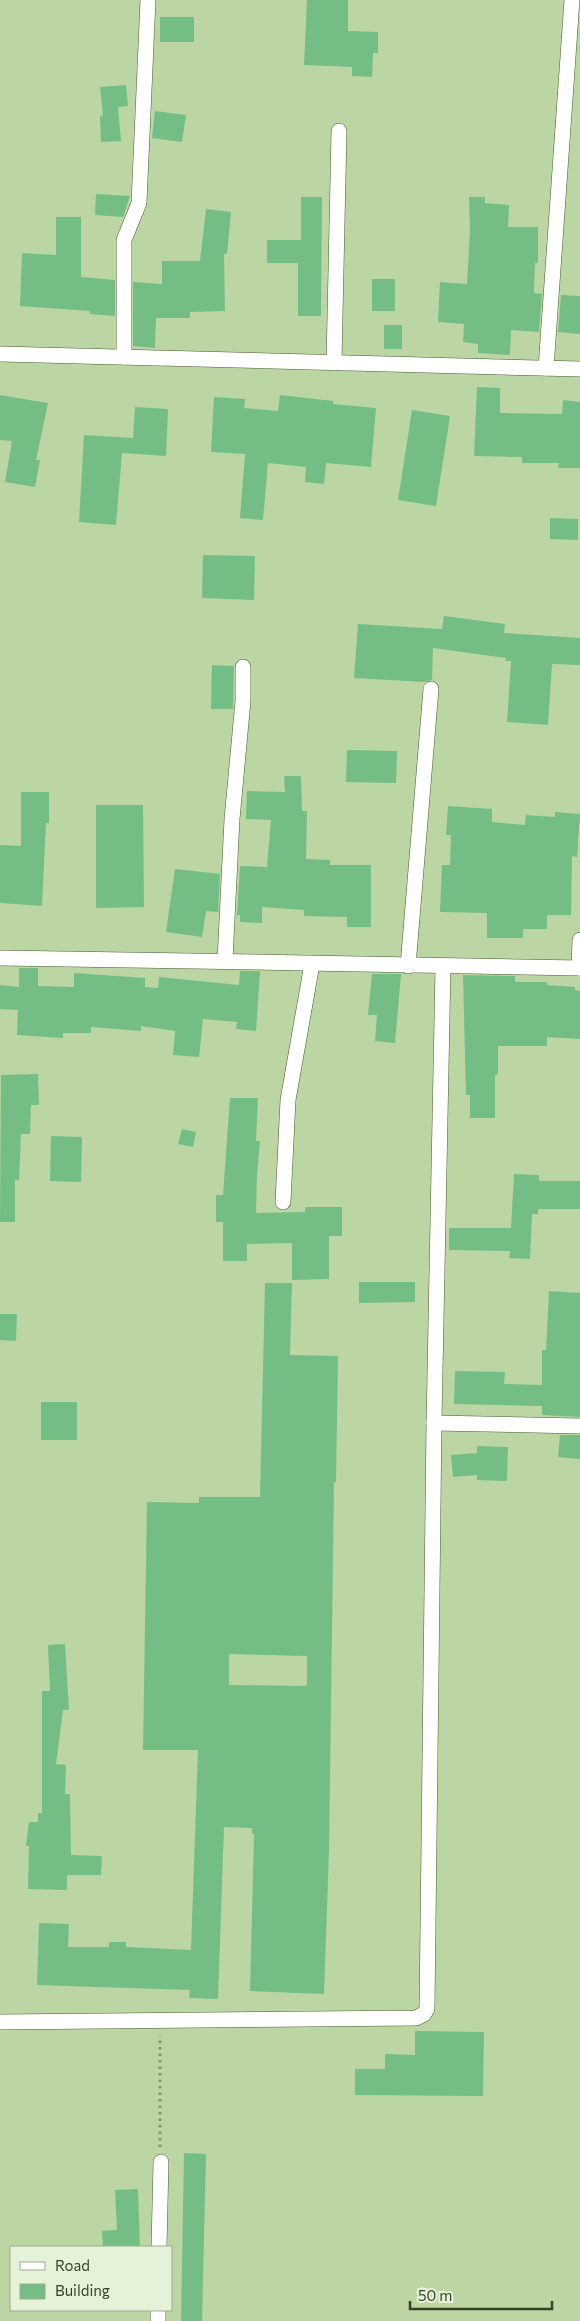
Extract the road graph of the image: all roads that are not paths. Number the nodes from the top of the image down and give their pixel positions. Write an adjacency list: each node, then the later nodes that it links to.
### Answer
1 (148, 0): 5 (street)
2 (572, 0): 7 (street)
3 (339, 131): 6 (street)
4 (0, 354): 5 (street)
5 (124, 357): 6 (street)
6 (334, 362): 7 (street)
7 (546, 368): 8 (street)
8 (580, 369)
9 (243, 667): 13 (street)
10 (430, 689): 15 (street)
11 (580, 940): 17 (street)
12 (0, 958): 13 (street)
13 (225, 960): 14 (street)
14 (312, 964): 15 (street); 18 (street)
15 (408, 966): 16 (street)
16 (443, 967): 17 (street); 19 (street)
17 (579, 968)
18 (283, 1202)
19 (434, 1423): 20 (street); 21 (street)
20 (580, 1426)
21 (0, 2022)
22 (160, 2162): 23 (street)
23 (159, 2246)

